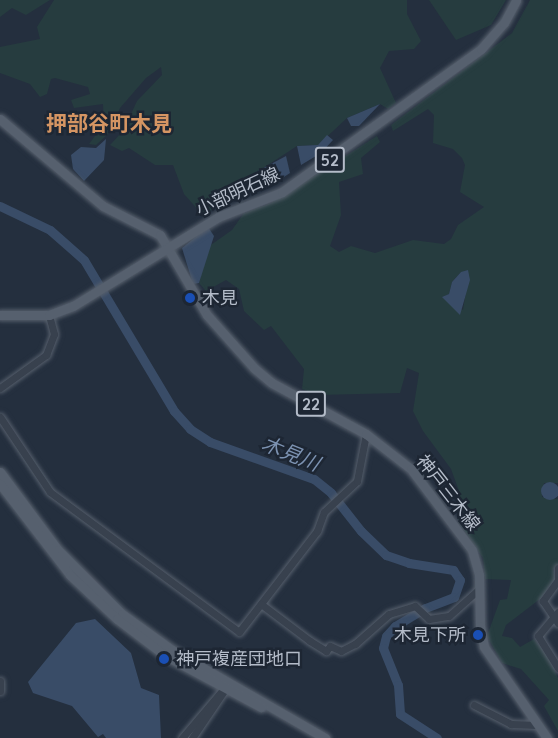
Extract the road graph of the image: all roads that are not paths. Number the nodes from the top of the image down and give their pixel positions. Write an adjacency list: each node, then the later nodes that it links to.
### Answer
1 (516, 0): 3 (main road, 小部明石線 / 52)
2 (0, 118): 3 (main road, 神戸三木線 / 22)
3 (170, 247): 5 (main road, 小部明石線 / 52); 8 (main road, 神戸三木線 / 22)
4 (0, 315): 5 (main road, 小部明石線 / 52)
5 (50, 315): 6 (street)
6 (0, 388)
7 (0, 417): 14 (street)
8 (366, 434): 13 (main road, 神戸三木線 / 22); 14 (street)
9 (0, 472): 18 (main road)
10 (0, 484): 18 (main road)
11 (558, 568): 12 (street)
12 (558, 578): 15 (street)
13 (479, 589): 14 (street); 21 (main road, 神戸三木線 / 22)
14 (261, 604)
15 (557, 617): 16 (street)
16 (558, 668)
17 (0, 681): 19 (street)
18 (226, 687): 22 (street); 23 (street); 24 (main road)
19 (0, 691)
20 (474, 705): 21 (street)
21 (537, 724): 25 (main road, 神戸三木線 / 22)
22 (182, 738)
23 (192, 738)
24 (326, 738)
25 (547, 738)

